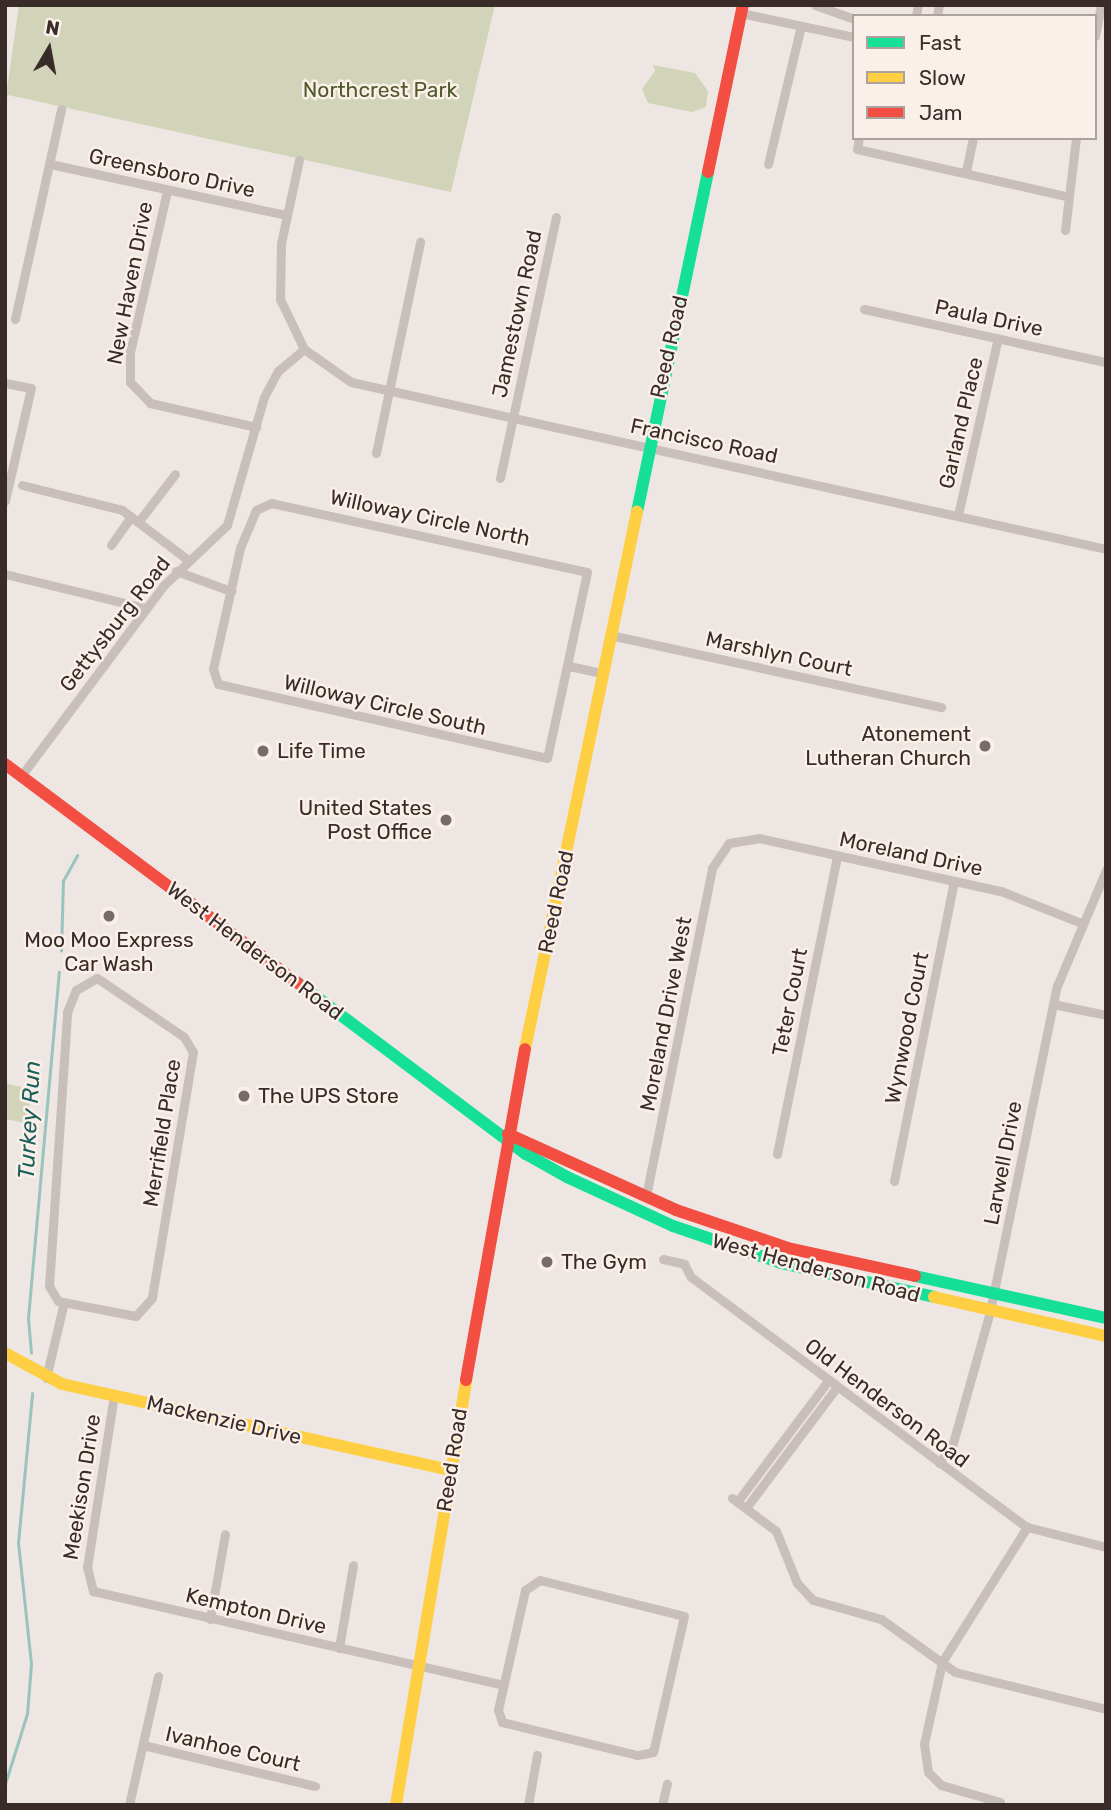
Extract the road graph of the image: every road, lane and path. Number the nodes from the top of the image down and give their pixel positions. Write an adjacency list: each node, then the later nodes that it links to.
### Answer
1 (814, 5): 4 (street)
2 (1101, 5): 6 (street)
3 (742, 9): 5 (street); 31 (main road, Reed Road)
4 (852, 18)
5 (801, 26): 7 (street); 14 (street)
6 (1097, 26)
7 (852, 37)
8 (61, 109): 13 (street)
9 (859, 140): 15 (street)
10 (973, 140): 15 (street)
11 (1076, 140): 17 (street)
12 (299, 160): 18 (street)
13 (50, 164): 16 (street, Greensboro Drive); 23 (street)
14 (768, 164)
15 (966, 171): 17 (street)
16 (167, 191): 18 (street, Greensboro Drive); 30 (street, New Haven Drive)
17 (1065, 195): 20 (street)
18 (286, 215): 25 (street)
19 (556, 217): 29 (street, Jamestown Road)
20 (1065, 230)
21 (420, 242): 28 (street)
22 (864, 309): 24 (street, Paula Drive)
23 (15, 319)
24 (998, 338): 26 (street, Paula Drive); 37 (street, Garland Place)
25 (304, 349): 28 (street, Francisco Road); 30 (street, Gettysburg Road)
26 (1106, 362)
27 (5, 383): 36 (street)
28 (389, 392): 29 (street, Francisco Road); 32 (street)
29 (513, 418): 31 (street, Francisco Road); 34 (street, Jamestown Road)
30 (256, 427): 41 (street, Gettysburg Road)
31 (647, 446): 37 (street, Francisco Road); 46 (main road, Reed Road)
32 (376, 453)
33 (174, 474): 38 (street)
34 (500, 478)
35 (22, 485): 38 (street)
36 (5, 501)
37 (958, 515): 40 (street, Francisco Road)
38 (135, 518): 39 (street); 41 (street)
39 (111, 545)
40 (1106, 549)
41 (188, 561): 42 (street, Gettysburg Road)
42 (176, 571): 44 (street); 45 (street, Gettysburg Road)
43 (5, 575): 45 (street)
44 (231, 591): 47 (street, Willoway Circle North); 47 (street, Willoway Circle South)
45 (146, 608): 51 (street, Gettysburg Road)
46 (610, 635): 48 (main road, Reed Road); 49 (street, Marshlyn Court)
47 (569, 666): 48 (street)
48 (602, 673): 59 (main road, Reed Road)
49 (941, 707)
50 (5, 764): 51 (main road, West Henderson Road)
51 (21, 776): 59 (main road, West Henderson Road)
52 (729, 843): 53 (street, Moreland Drive); 63 (street, Moreland Drive West)
53 (837, 856): 55 (street, Moreland Drive); 60 (street, Teter Court)
54 (1106, 870): 56 (street, Larwell Drive)
55 (954, 881): 56 (street, Moreland Drive); 61 (street, Wynwood Court)
56 (1082, 923): 57 (street, Larwell Drive)
57 (1053, 1004): 58 (street); 66 (street, Larwell Drive)
58 (1106, 1015)
59 (507, 1134): 62 (main road, West Henderson Road); 63 (main road, West Henderson Road); 77 (main road, Reed Road)
60 (777, 1154)
61 (894, 1181)
62 (602, 1195): 64 (main road); 68 (main road, West Henderson Road)
63 (646, 1196): 66 (main road, West Henderson Road)
64 (651, 1228)
65 (663, 1259): 73 (street, Old Henderson Road)
66 (994, 1294): 68 (street, Larwell Drive); 69 (main road, West Henderson Road)
67 (64, 1303): 67 (street, Merrifield Place); 72 (street)
68 (990, 1311): 70 (main road, West Henderson Road); 76 (street, Larwell Drive)
69 (1106, 1318)
70 (1106, 1336)
71 (5, 1353): 72 (main road, Mackenzie Drive)
72 (46, 1378): 75 (main road, Mackenzie Drive)
73 (828, 1381): 74 (street, Old Henderson Road); 78 (street)
74 (837, 1387): 76 (street, Old Henderson Road); 78 (street)
75 (114, 1395): 77 (main road, Mackenzie Drive); 83 (street, Meekison Drive)
76 (939, 1463): 79 (street, Old Henderson Road)
77 (450, 1470): 87 (main road, Reed Road)
78 (746, 1508): 86 (street)
79 (1027, 1527): 81 (street, Old Henderson Road); 86 (street)
80 (225, 1534): 84 (street)
81 (1106, 1547)
82 (353, 1564): 85 (street)
83 (88, 1584): 84 (street, Kempton Drive)
84 (210, 1619): 85 (street, Kempton Drive)
85 (339, 1648): 87 (street, Kempton Drive)
86 (942, 1662): 90 (street); 95 (street)
87 (419, 1666): 89 (street, Kempton Drive); 97 (main road, Reed Road)
88 (158, 1676): 91 (street)
89 (503, 1685): 89 (street)
90 (1106, 1709)
91 (143, 1745): 94 (street, Ivanhoe Court); 96 (street)
92 (537, 1755): 98 (street)
93 (667, 1784): 99 (street)
94 (315, 1786)
95 (1000, 1802)
96 (129, 1805)
97 (396, 1805)
98 (528, 1805)
99 (662, 1805)

